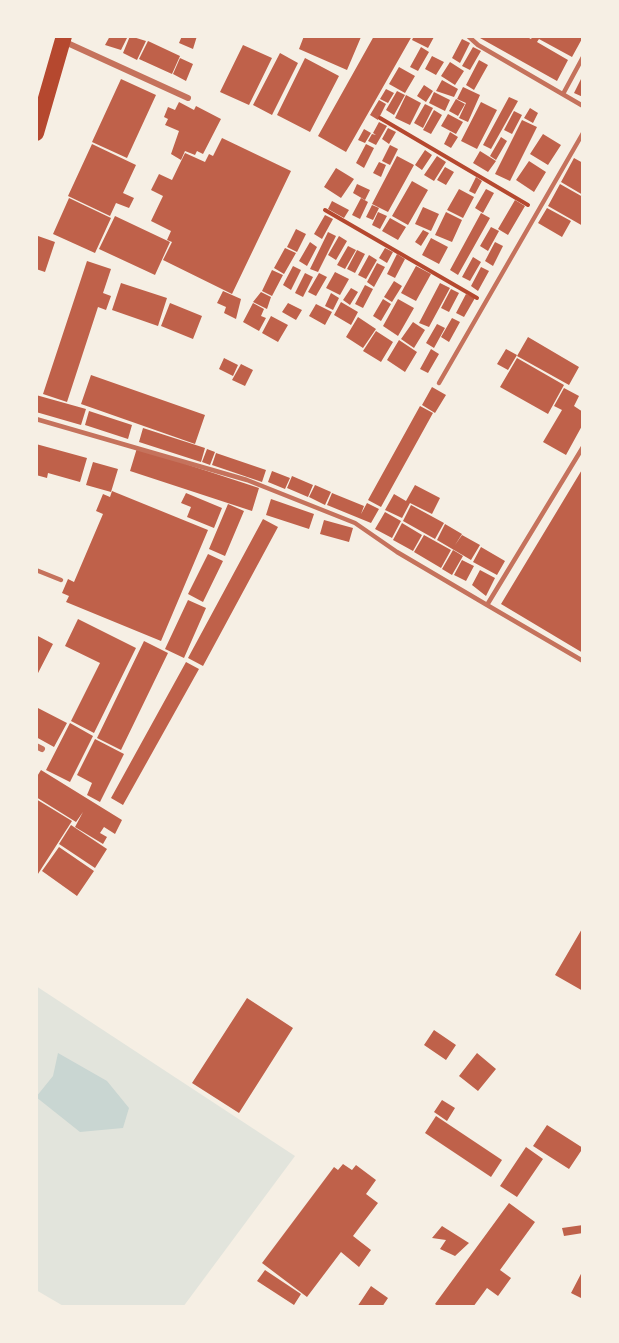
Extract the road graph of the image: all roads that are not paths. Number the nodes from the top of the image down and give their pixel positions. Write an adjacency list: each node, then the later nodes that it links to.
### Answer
1 (468, 36): 4 (lane)
2 (63, 38): 5 (street); 7 (highway)
3 (583, 57): 4 (lane)
4 (563, 94): 6 (lane)
5 (188, 98)
6 (583, 106)
7 (36, 133)
8 (583, 134): 9 (lane)
9 (439, 383)
10 (36, 419): 14 (lane)
11 (583, 447): 14 (lane)
12 (36, 570): 13 (lane)
13 (61, 580)
14 (487, 605): 15 (lane)
15 (583, 661)

